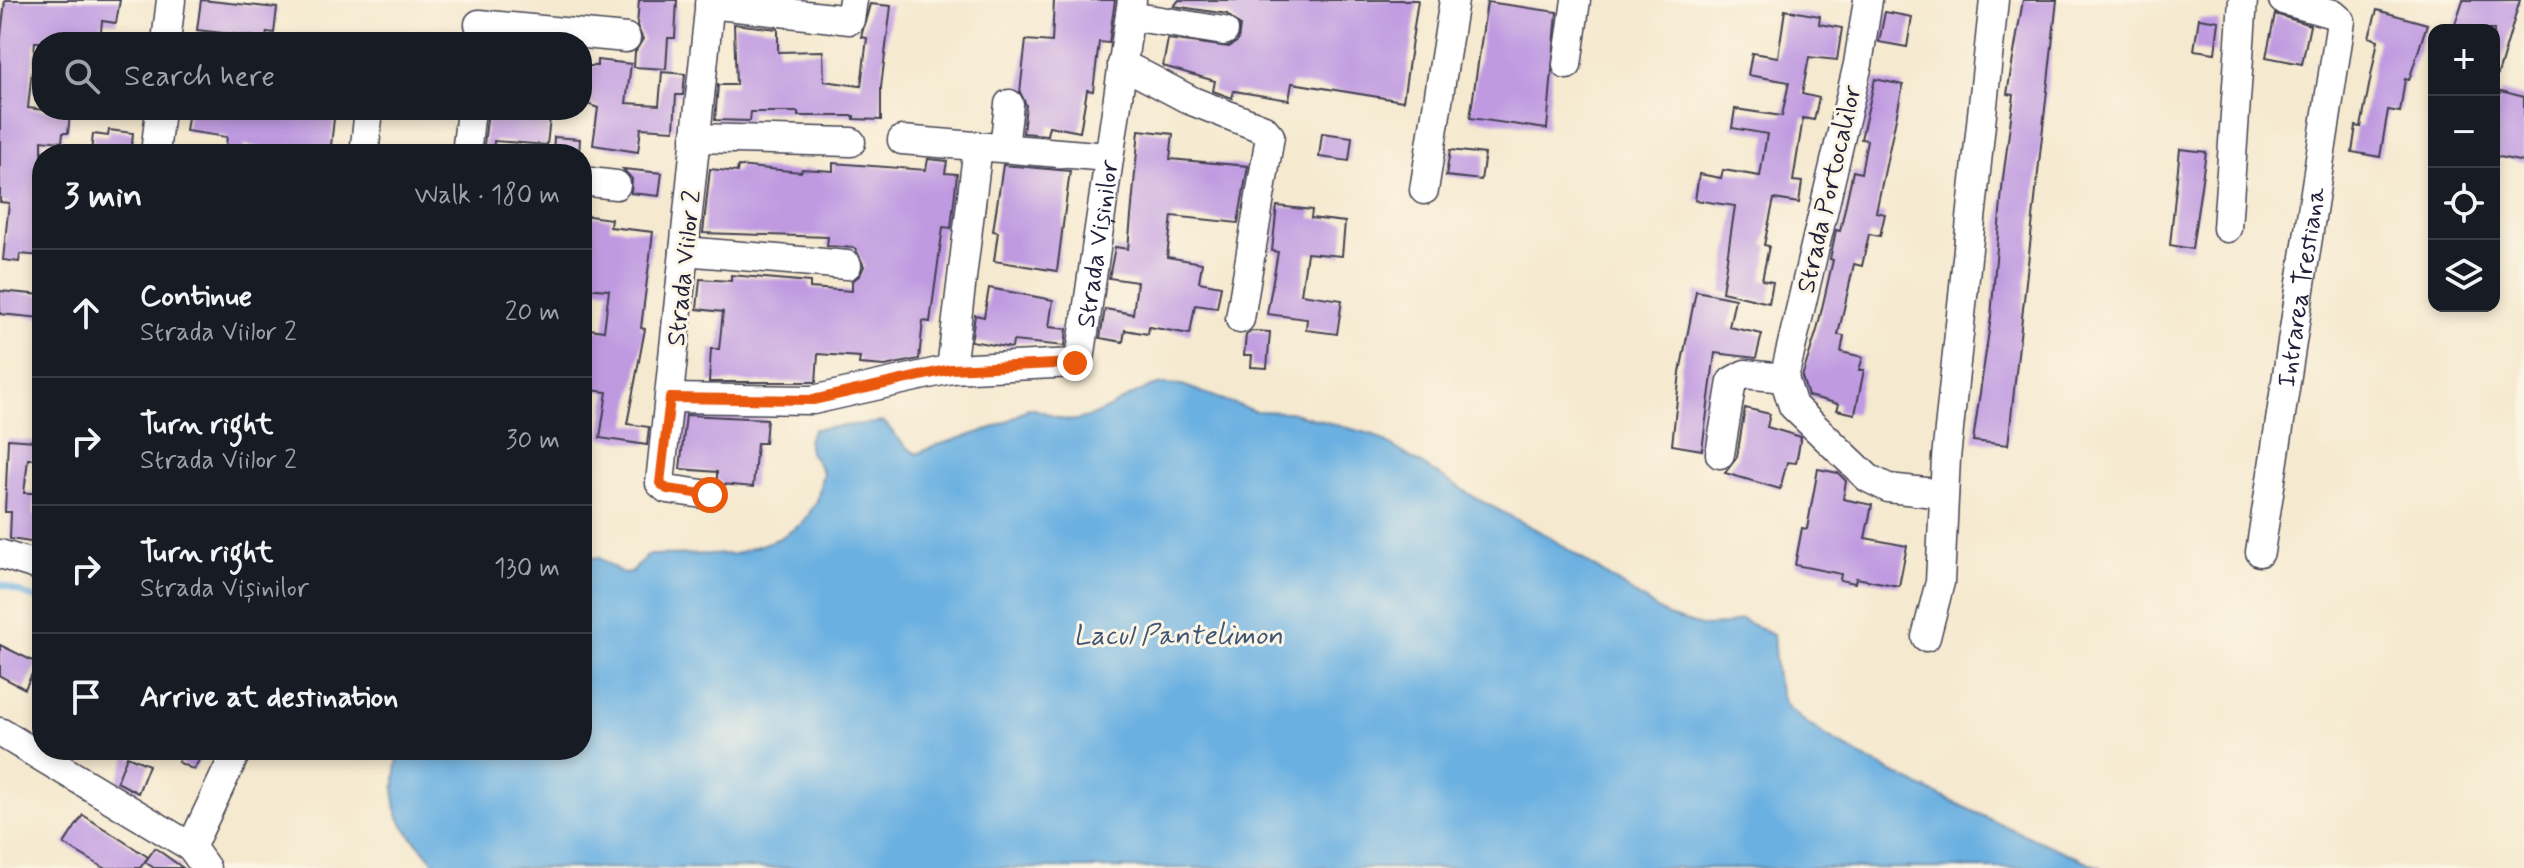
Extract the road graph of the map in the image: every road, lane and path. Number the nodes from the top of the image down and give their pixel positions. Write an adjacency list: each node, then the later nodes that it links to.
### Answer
1 (171, 0): 13 (street)
2 (853, 0): 9 (street)
3 (1454, 0): 33 (street)
4 (1576, 0): 18 (street)
5 (1868, 0): 39 (street, Strada Portocalilor)
6 (1994, 0): 42 (street)
7 (2243, 0): 34 (street)
8 (2283, 0): 44 (street, Intrarea Trestiana)
9 (709, 2): 23 (street, Strada Viilor 2)
10 (1131, 8): 12 (street); 17 (street, Strada Vișinilor)
11 (479, 22): 14 (street)
12 (1224, 31)
13 (167, 32)
14 (571, 32)
15 (592, 34): 16 (street)
16 (626, 38)
17 (1122, 64): 30 (street, Strada Vișinilor); 37 (street)
18 (1567, 65)
19 (1009, 104): 29 (street)
20 (159, 120): 26 (street)
21 (368, 120): 27 (street)
22 (470, 120): 28 (street)
23 (695, 138): 25 (street); 35 (street, Strada Viilor 2)
24 (902, 140): 29 (street)
25 (851, 142)
26 (156, 144)
27 (365, 144)
28 (467, 144)
29 (991, 147): 30 (street); 38 (street)
30 (1108, 157): 38 (street, Strada Vișinilor)
31 (592, 182): 32 (street)
32 (616, 185)
33 (1424, 190)
34 (2227, 228)
35 (684, 251): 36 (street); 40 (street, Strada Viilor 2)
36 (847, 265)
37 (1240, 319)
38 (951, 369): 40 (street, Strada Vișinilor)
39 (1784, 378): 41 (street); 42 (street)
40 (670, 398): 43 (street, Strada Viilor 2)
41 (1720, 454)
42 (1944, 494): 47 (street)
43 (710, 495)
44 (2260, 552)
45 (0, 554): 46 (street)
46 (32, 564)
47 (1926, 637)
48 (0, 732): 49 (street)
49 (32, 752)
50 (44, 760): 52 (street)
51 (233, 760): 52 (street)
52 (198, 858)

